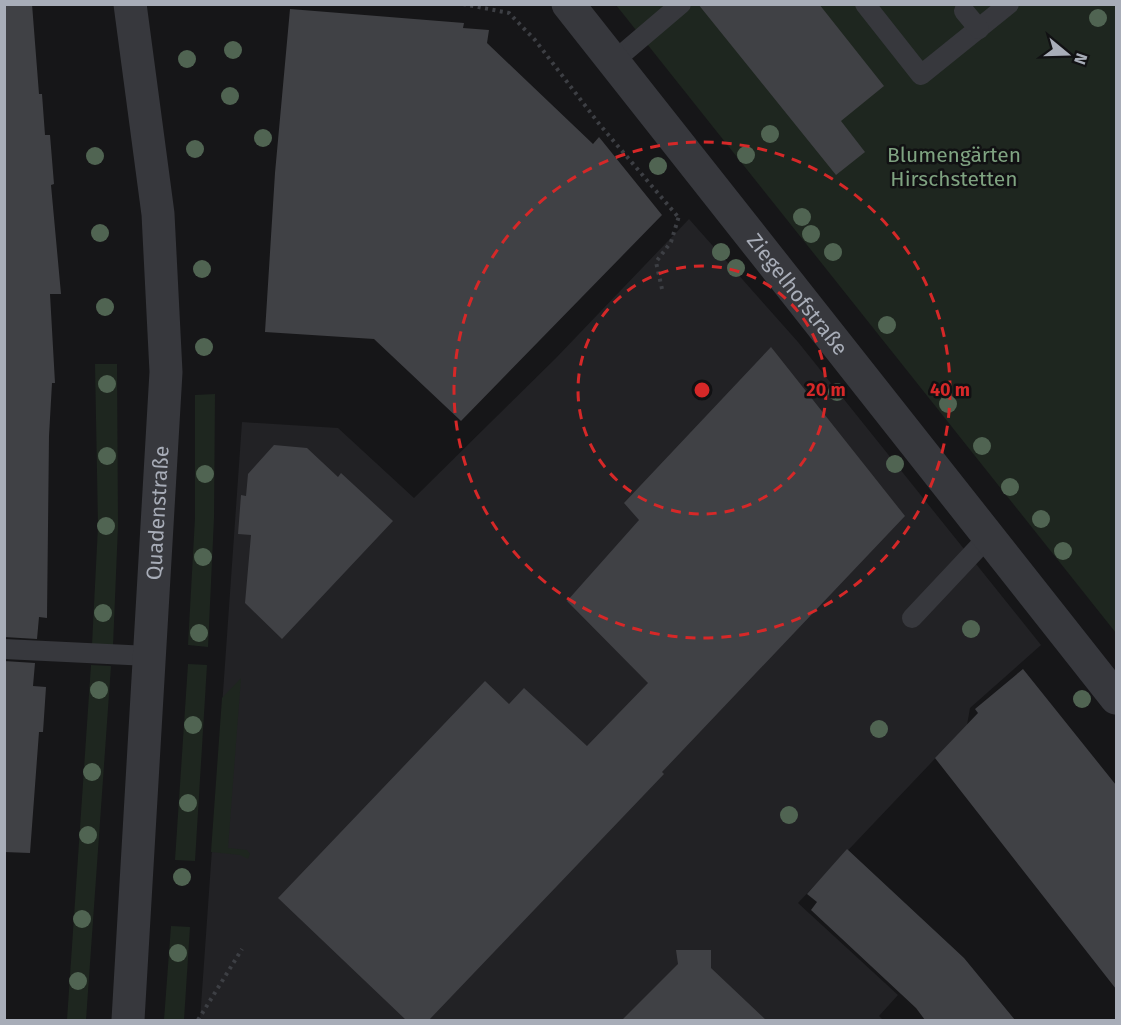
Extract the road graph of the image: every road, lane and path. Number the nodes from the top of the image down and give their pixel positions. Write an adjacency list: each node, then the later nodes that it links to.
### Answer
1 (130, 4): 16 (street, Quadenstraße)
2 (463, 4): 11 (path)
3 (568, 4): 9 (street, Ziegelhofstraße)
4 (681, 4): 9 (lane)
5 (865, 4): 8 (lane)
6 (1009, 4): 8 (lane)
7 (964, 10): 8 (lane)
8 (979, 28)
9 (614, 62): 10 (street, Ziegelhofstraße)
10 (696, 166): 11 (path); 13 (street, Ziegelhofstraße)
11 (679, 218): 12 (path)
12 (662, 289)
13 (989, 537): 14 (lane); 17 (street, Ziegelhofstraße)
14 (912, 618)
15 (4, 649): 16 (lane)
16 (149, 656): 19 (street, Quadenstraße)
17 (1116, 698)
18 (242, 949): 20 (path)
19 (128, 1020)
20 (198, 1020)

